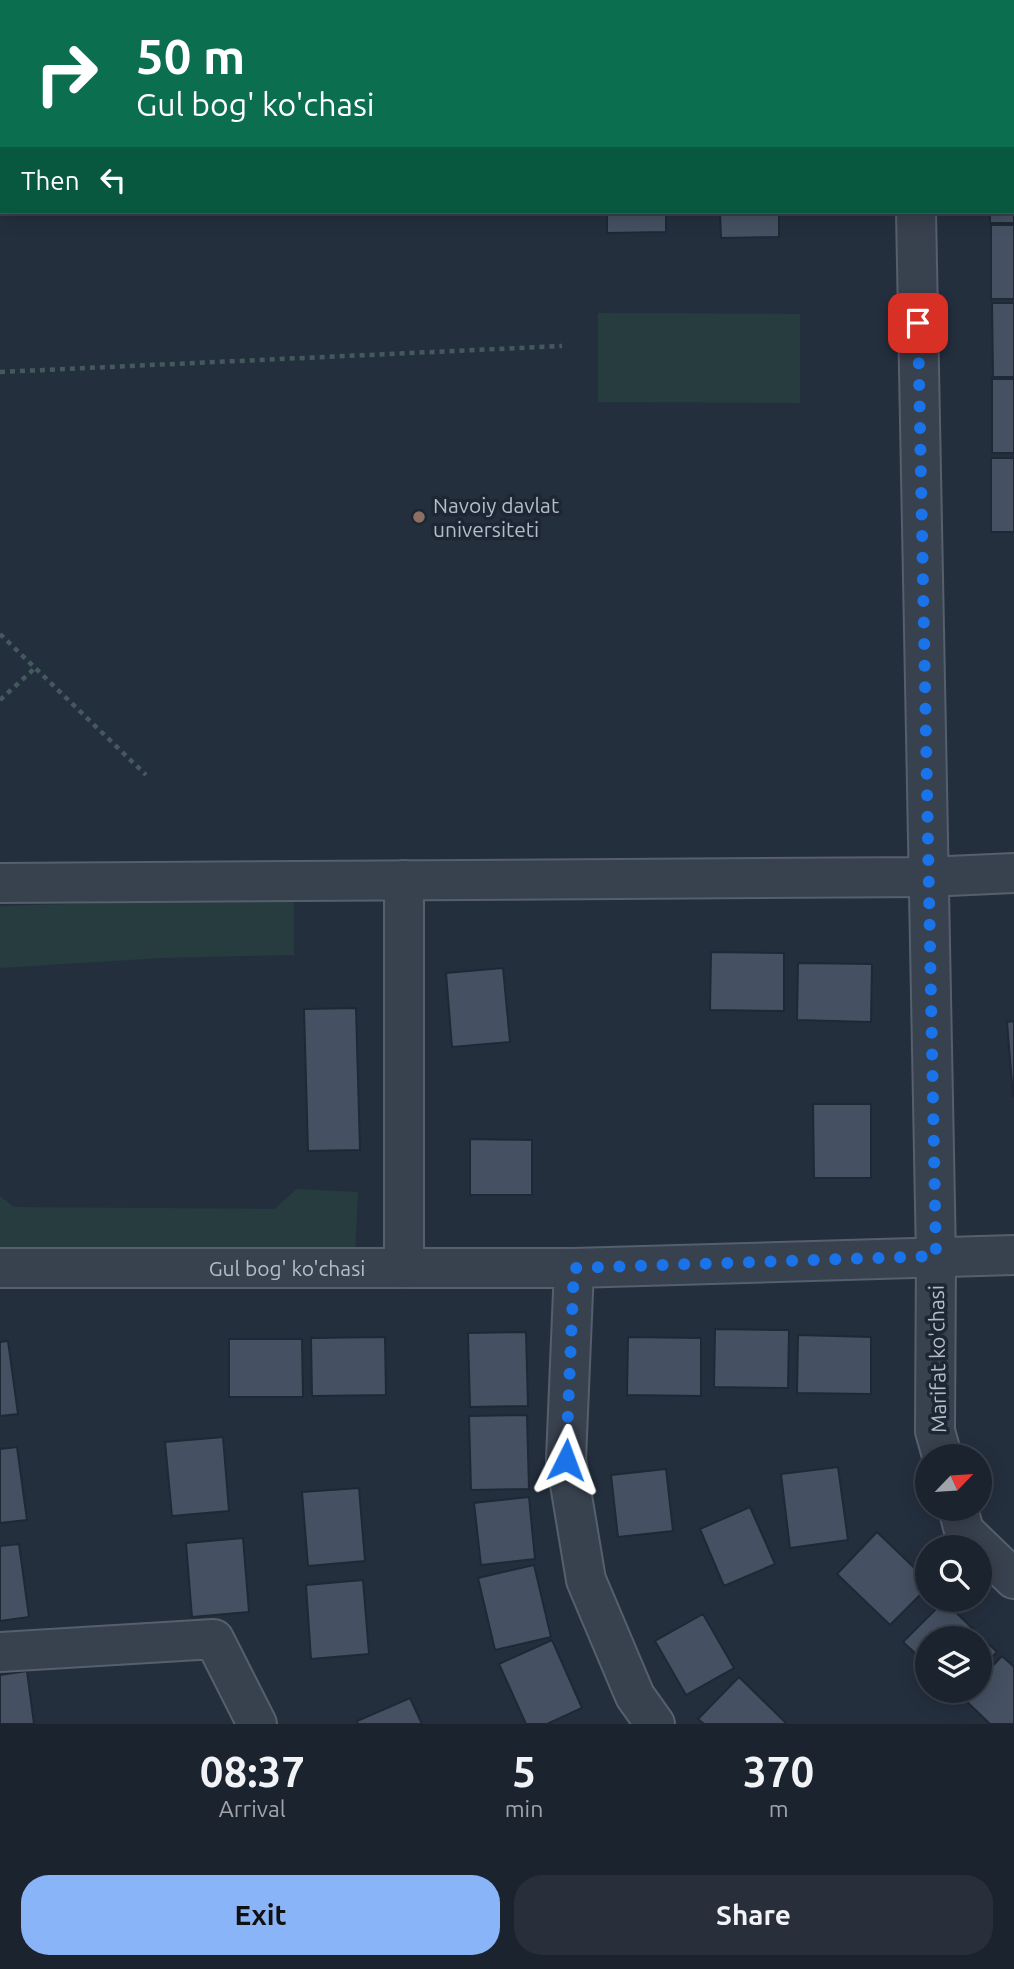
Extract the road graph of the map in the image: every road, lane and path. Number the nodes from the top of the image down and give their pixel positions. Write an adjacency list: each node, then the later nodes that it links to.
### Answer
1 (916, 214): 9 (street, Marifat ko'chasi)
2 (562, 346): 3 (path)
3 (0, 372)
4 (0, 634): 5 (path)
5 (36, 668): 6 (path); 7 (path)
6 (0, 699)
7 (146, 775)
8 (1014, 873): 9 (street)
9 (927, 877): 10 (street); 13 (street, Marifat ko'chasi)
10 (404, 880): 11 (street); 15 (street)
11 (0, 883)
12 (1014, 1255): 13 (street, Gul bog' ko'chasi)
13 (936, 1256): 16 (street, Gul bog' ko'chasi); 17 (street, Marifat ko'chasi)
14 (0, 1268): 15 (street, Gul bog' ko'chasi)
15 (404, 1268): 16 (street, Gul bog' ko'chasi)
16 (574, 1268): 22 (street)
17 (939, 1444)
18 (961, 1521): 19 (street)
19 (1014, 1579)
20 (0, 1652): 21 (street)
21 (257, 1724)
22 (655, 1724)

